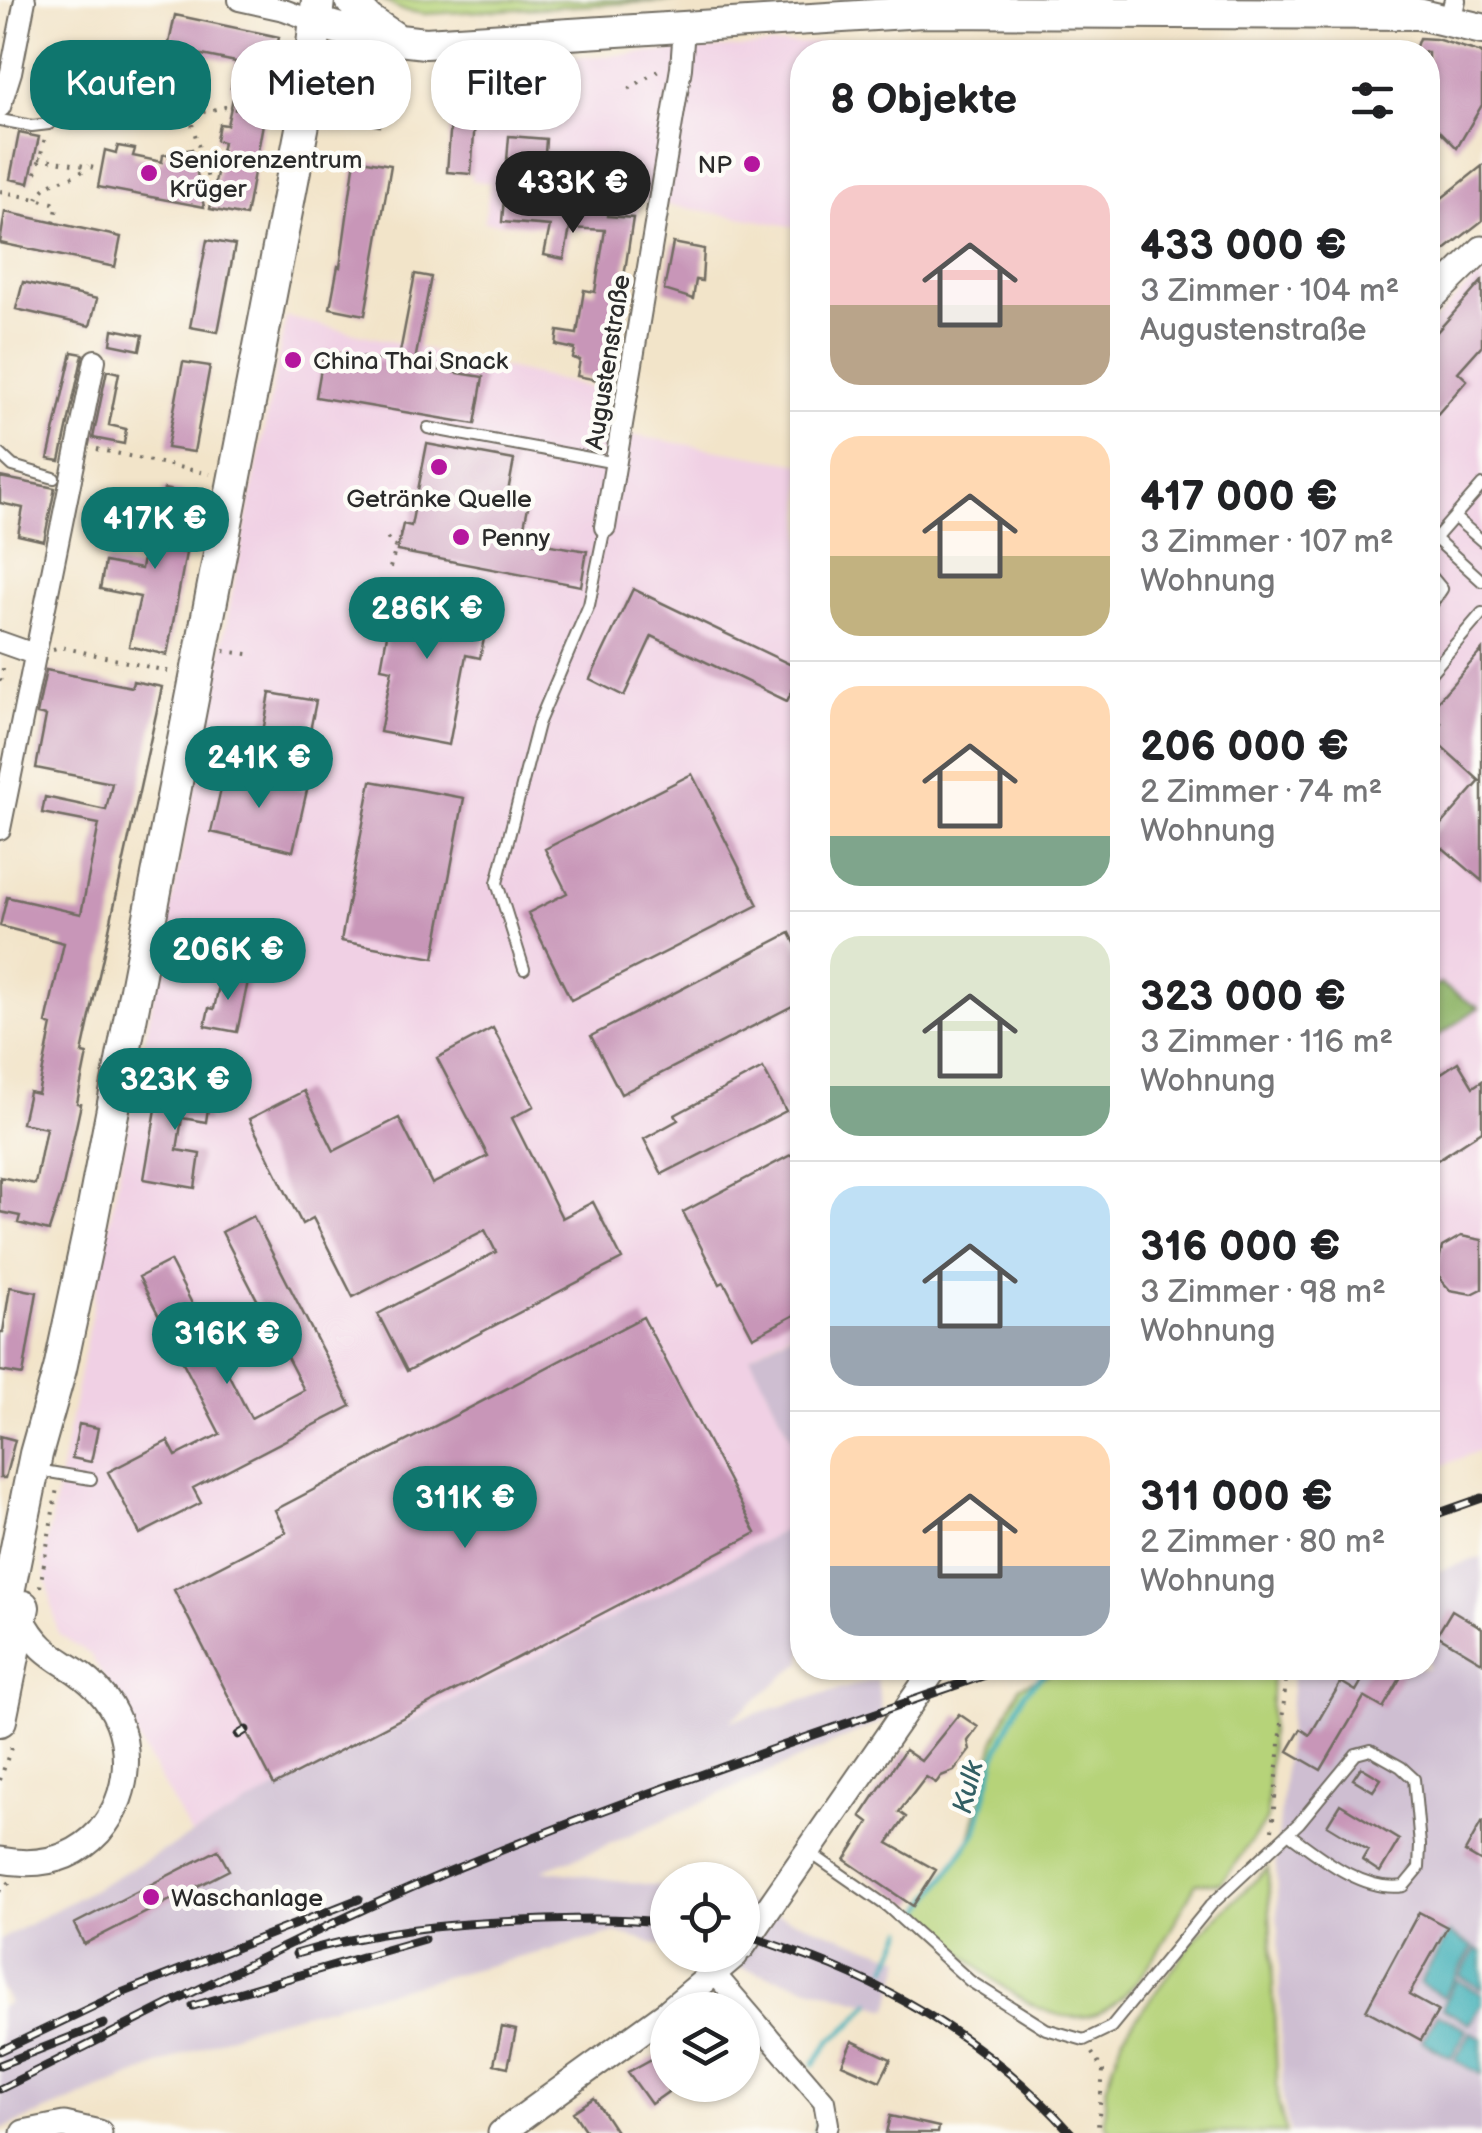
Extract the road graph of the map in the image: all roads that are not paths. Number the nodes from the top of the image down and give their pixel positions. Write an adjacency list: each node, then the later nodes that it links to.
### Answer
1 (24, 0): 11 (street)
2 (239, 0): 5 (street)
3 (350, 0): 9 (main road)
4 (1452, 10): 6 (main road); 7 (main road)
5 (317, 11): 8 (main road); 34 (main road)
6 (684, 28): 10 (main road); 19 (street, Augustenstraße)
7 (1482, 29)
8 (394, 40)
9 (399, 40)
10 (411, 41)
11 (0, 108)
12 (0, 120): 13 (lane)
13 (30, 126)
14 (1482, 249): 15 (street)
15 (1440, 290)
16 (95, 360): 30 (street)
17 (428, 428): 19 (lane)
18 (0, 454): 20 (lane)
19 (616, 463): 23 (street, Augustenstraße)
20 (54, 478)
21 (1482, 485): 22 (lane)
22 (1454, 517): 24 (lane); 25 (lane)
23 (604, 528): 33 (lane)
24 (1440, 530)
25 (1482, 541)
26 (1440, 547): 27 (lane)
27 (1482, 580)
28 (1482, 613): 31 (lane)
29 (0, 642): 30 (street)
30 (34, 654): 32 (street)
31 (1440, 662)
32 (0, 830)
33 (524, 969)
34 (60, 1369): 35 (main road); 37 (main road)
35 (49, 1472): 36 (lane); 37 (main road)
36 (91, 1479)
37 (10, 1625): 38 (street); 40 (main road)
38 (62, 1664): 40 (street); 43 (street)
39 (927, 1680): 42 (street)
40 (3, 1706)
41 (1288, 1833): 41 (lane); 42 (lane)
42 (809, 1851): 44 (street)
43 (0, 1860)
44 (760, 1921)
45 (715, 1974): 46 (street); 51 (street)
46 (693, 1992)
47 (650, 2025): 50 (street)
48 (85, 2131): 49 (street)
49 (24, 2133)
50 (501, 2133)
51 (826, 2133)

